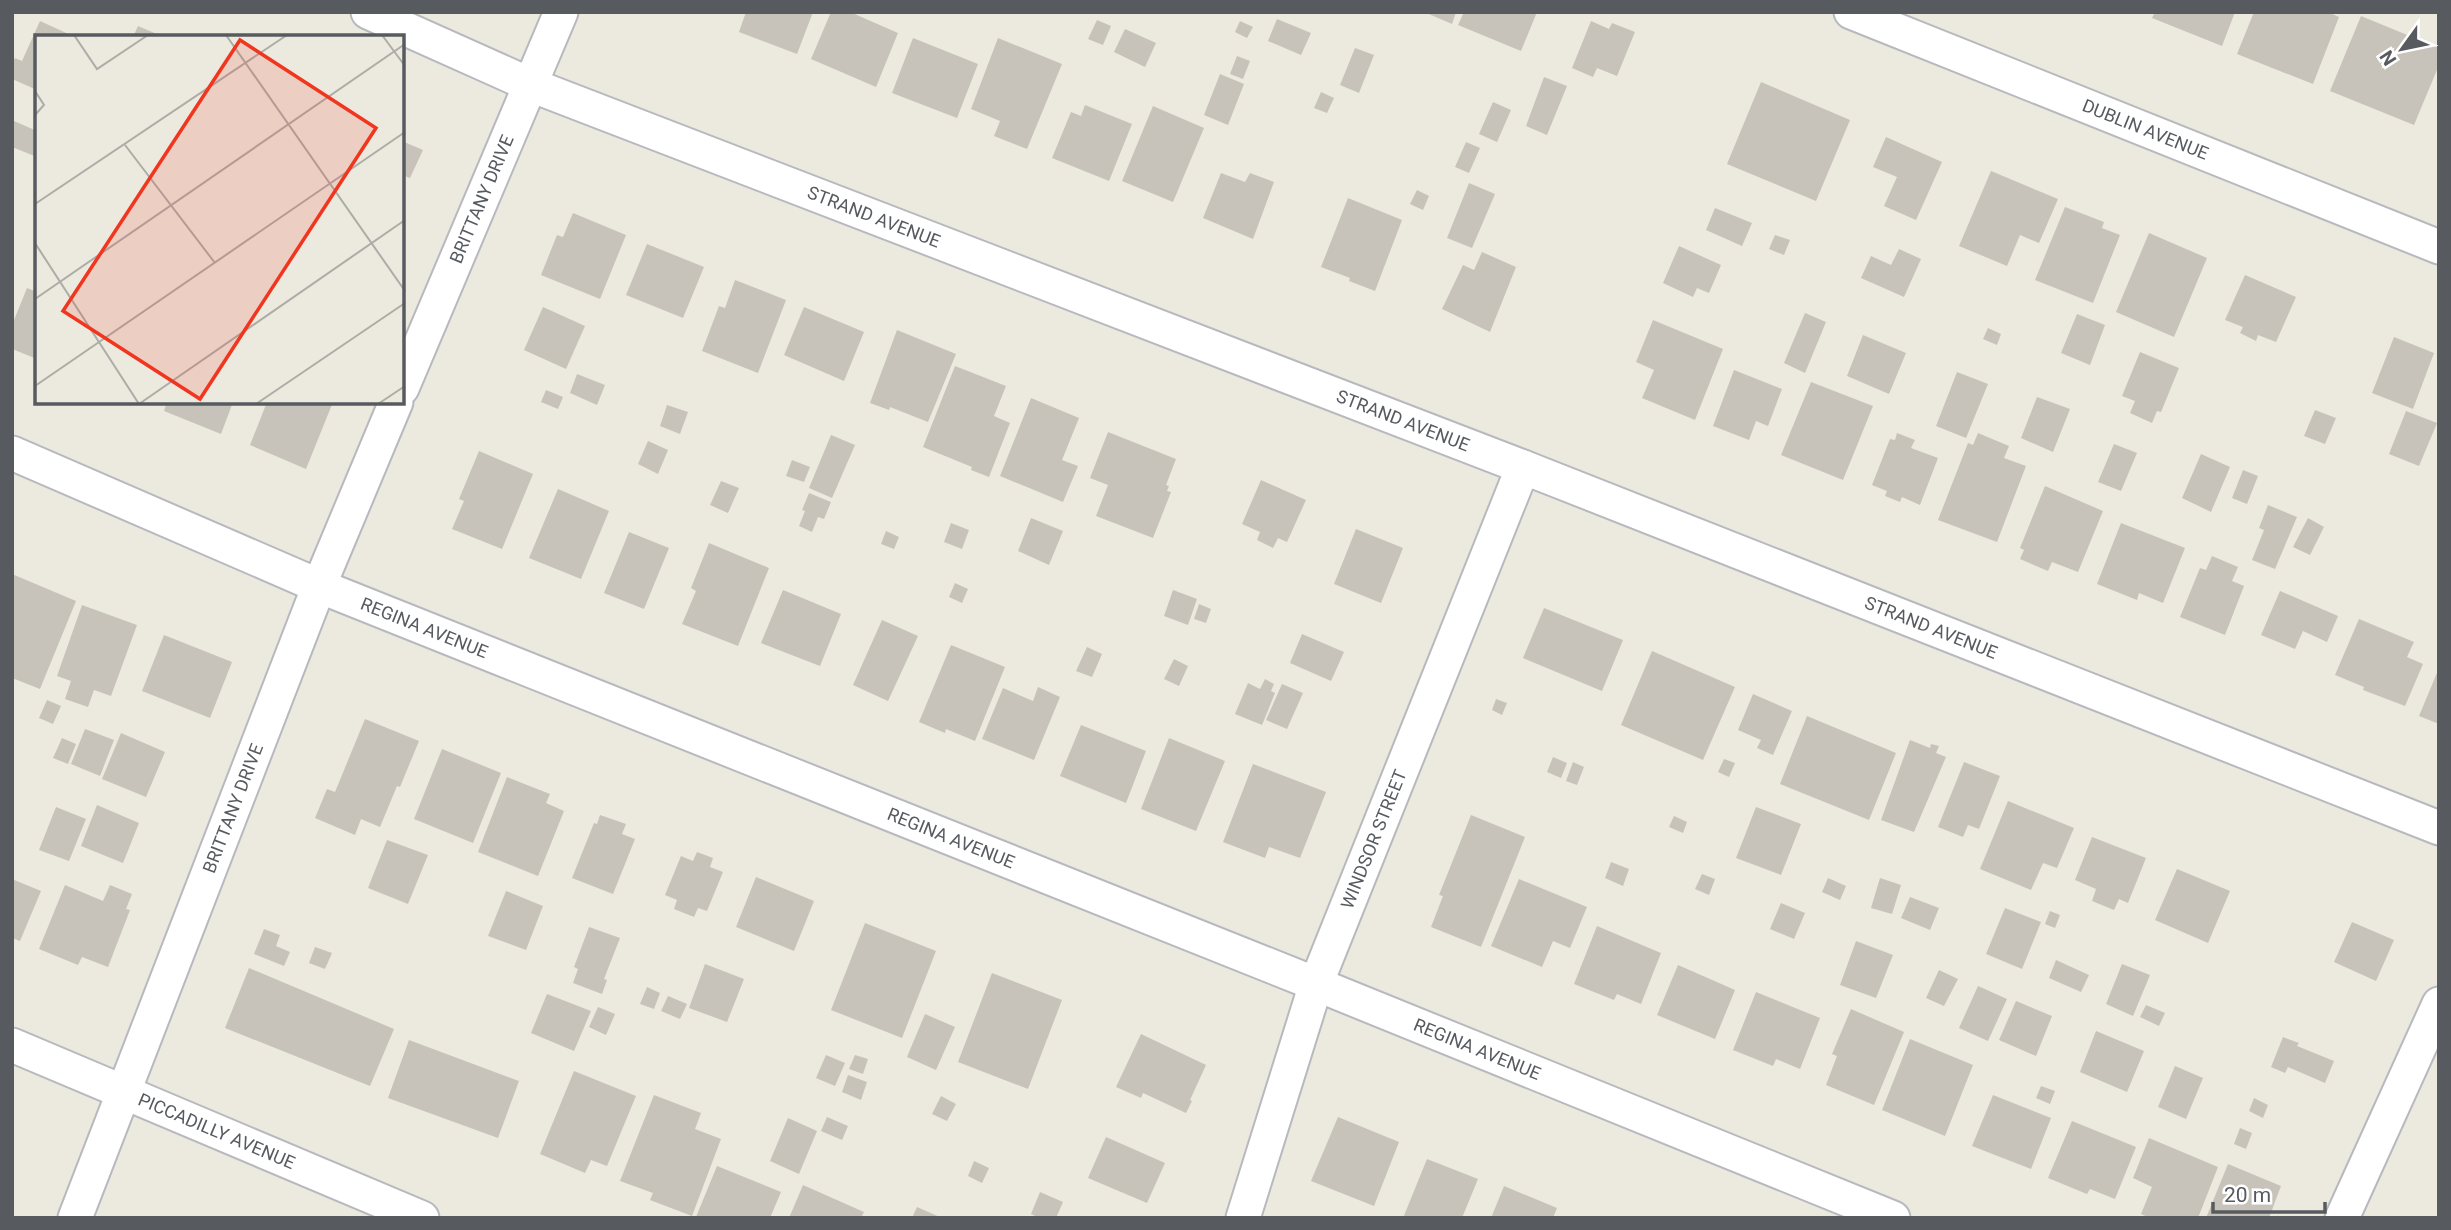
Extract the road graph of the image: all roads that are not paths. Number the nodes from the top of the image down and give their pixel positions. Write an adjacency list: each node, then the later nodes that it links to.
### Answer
1 (368, 12): 4 (street, STRAND AVENUE)
2 (561, 12): 4 (street, BRITTANY DRIVE)
3 (1851, 12): 5 (street, DUBLIN AVENUE)
4 (531, 85): 6 (street, BRITTANY DRIVE); 9 (street, STRAND AVENUE)
5 (2439, 247)
6 (404, 383)
7 (396, 404): 10 (street, BRITTANY DRIVE)
8 (12, 453): 10 (street, REGINA AVENUE)
9 (1523, 467): 11 (street, STRAND AVENUE); 12 (street, WINDSOR STREET)
10 (319, 586): 12 (street, REGINA AVENUE); 15 (street, BRITTANY DRIVE)
11 (2439, 828)
12 (1317, 984): 18 (street, WINDSOR STREET); 19 (street, REGINA AVENUE)
13 (2439, 1004): 20 (street)
14 (12, 1045): 15 (street, PICCADILLY AVENUE)
15 (125, 1092): 16 (street, BRITTANY DRIVE); 17 (street, PICCADILLY AVENUE)
16 (75, 1218)
17 (422, 1218)
18 (1243, 1218)
19 (1893, 1218)
20 (2342, 1218)

